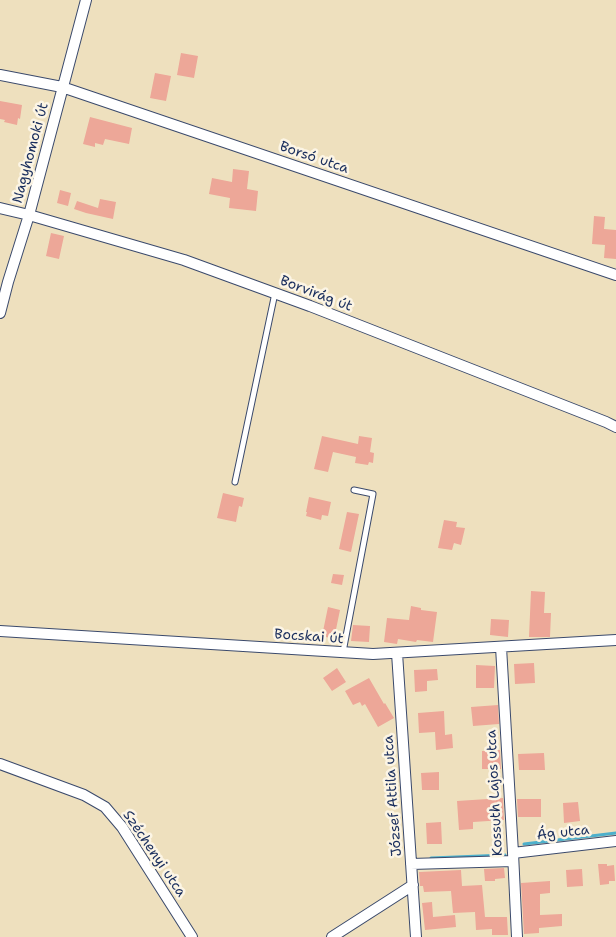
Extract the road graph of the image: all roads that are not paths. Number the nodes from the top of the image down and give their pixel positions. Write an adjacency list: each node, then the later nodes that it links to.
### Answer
1 (86, 0): 3 (street, Nagyhomoki út)
2 (0, 76): 3 (street, Borsó utca)
3 (62, 87): 5 (street, Nagyhomoki út); 6 (street, Borsó utca)
4 (0, 208): 5 (street, Borvirág út)
5 (29, 214): 7 (street, Borvirág út); 8 (street, Nagyhomoki út)
6 (616, 275)
7 (275, 293): 9 (street, Borvirág út); 10 (lane)
8 (0, 313)
9 (616, 427)
10 (235, 482)
11 (354, 490): 15 (lane)
12 (1, 632): 15 (street, Bocskai út)
13 (616, 640): 14 (street, Bocskai út)
14 (500, 647): 16 (street, Bocskai út); 19 (street, Kossuth Lajos utca)
15 (342, 652): 16 (street, Bocskai út)
16 (397, 653): 20 (street, József Attila utca)
17 (0, 764): 22 (street, Széchenyi utca)
18 (616, 842): 19 (street, Ág utca)
19 (513, 857): 20 (street, Ág utca); 25 (street, Kossuth Lajos utca)
20 (411, 864): 21 (street, József Attila utca)
21 (412, 884): 23 (street); 24 (street, József Attila utca)
22 (192, 937)
23 (332, 937)
24 (416, 937)
25 (517, 937)

